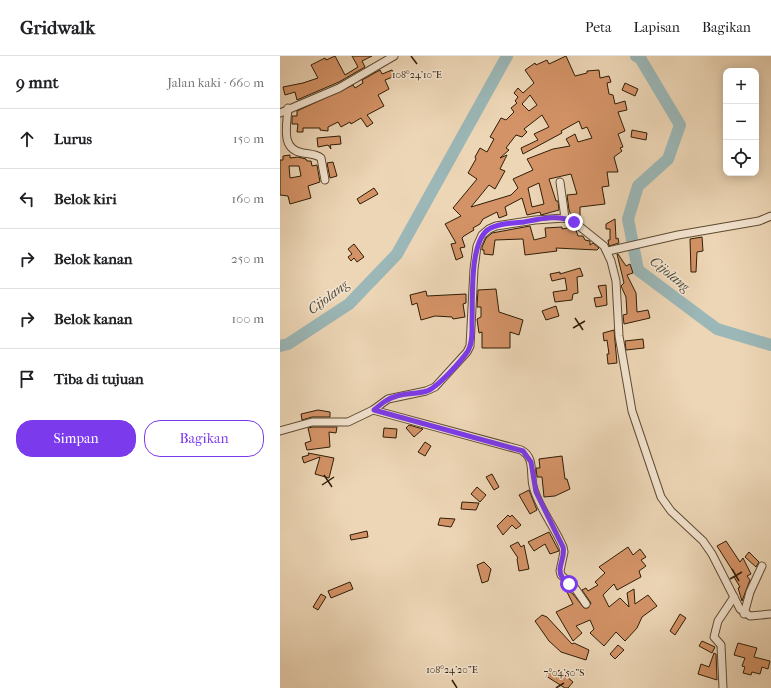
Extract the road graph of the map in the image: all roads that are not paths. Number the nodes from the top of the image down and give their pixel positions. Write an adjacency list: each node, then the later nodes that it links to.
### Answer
1 (394, 56): 2 (street)
2 (288, 108): 3 (street); 4 (street)
3 (280, 113)
4 (325, 180)
5 (560, 182): 7 (street)
6 (771, 216): 8 (street)
7 (565, 218): 8 (street); 9 (street)
8 (608, 251): 12 (street)
9 (374, 410): 10 (street); 13 (street)
10 (280, 431)
11 (762, 566): 14 (street)
12 (734, 597): 14 (street); 16 (street)
13 (586, 604)
14 (744, 614): 15 (street)
15 (771, 614)
16 (724, 688)

